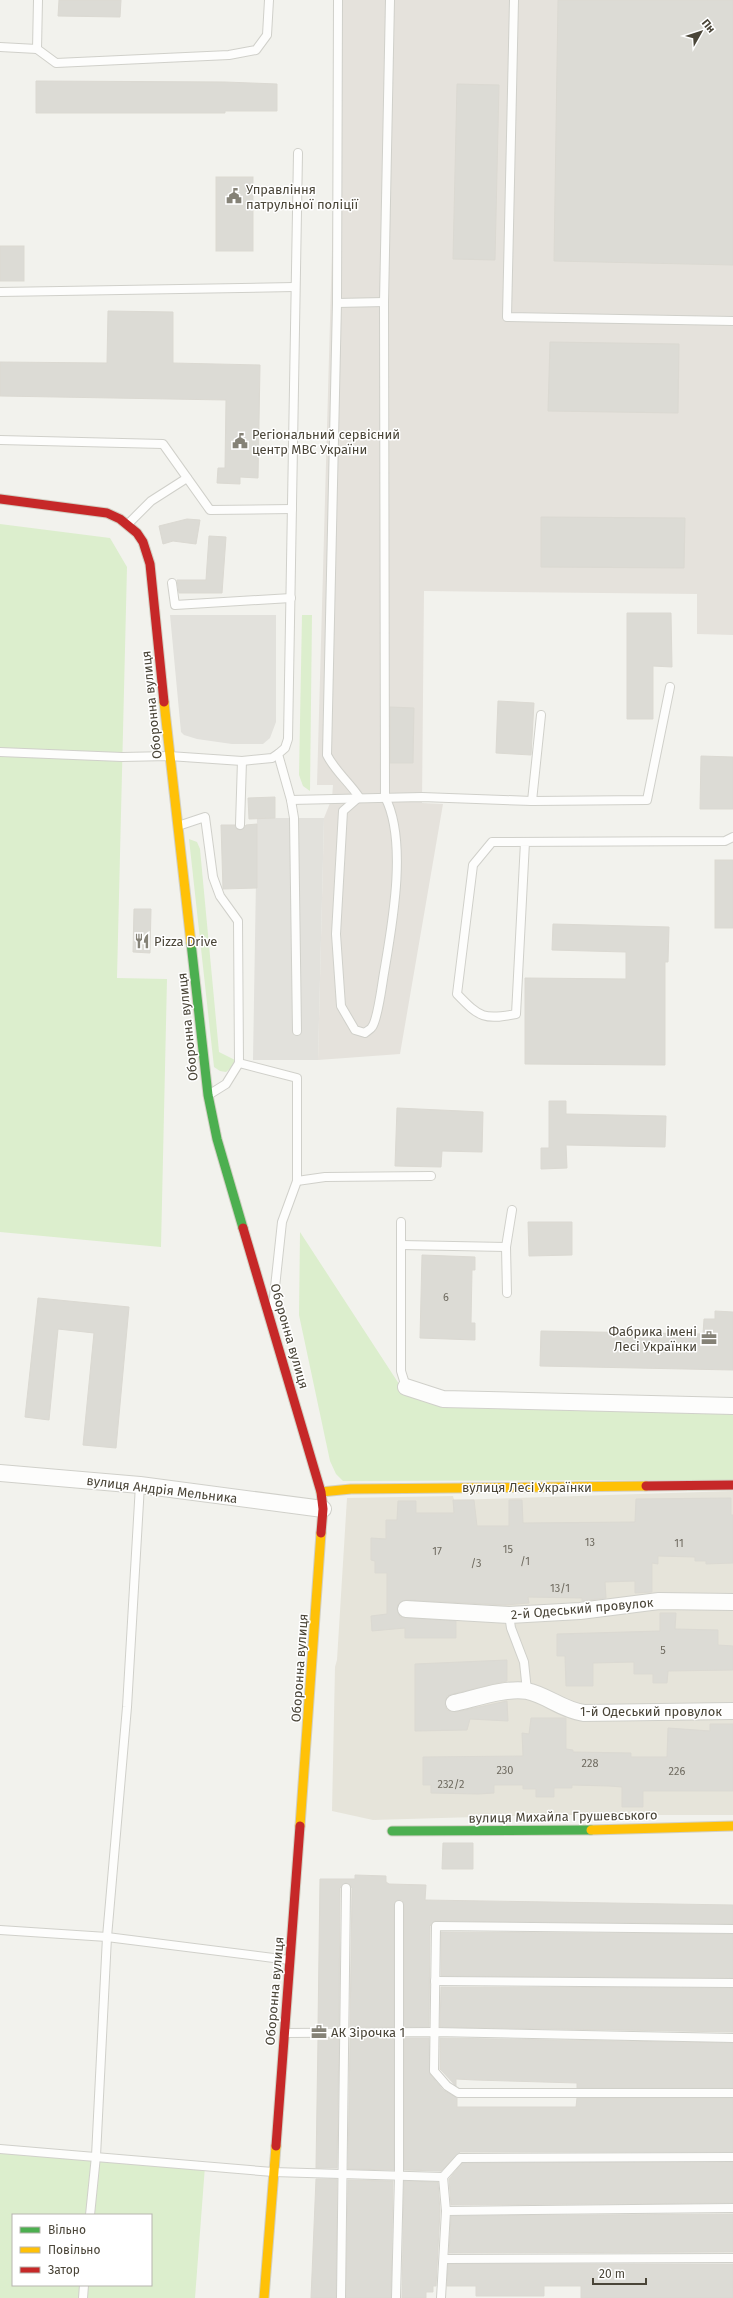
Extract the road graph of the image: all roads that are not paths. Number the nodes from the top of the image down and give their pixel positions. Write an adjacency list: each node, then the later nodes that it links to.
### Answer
1 (38, 0): 7 (lane)
2 (269, 0): 7 (lane)
3 (338, 0): 12 (lane)
4 (390, 0): 11 (lane)
5 (514, 0): 13 (lane)
6 (0, 47): 7 (lane)
7 (37, 49)
8 (298, 153): 9 (lane)
9 (294, 287): 10 (lane); 17 (lane)
10 (0, 292)
11 (384, 302): 12 (lane); 28 (lane)
12 (337, 303): 27 (lane)
13 (733, 321)
14 (0, 440): 15 (lane)
15 (187, 478): 17 (lane); 18 (lane)
16 (0, 499): 18 (street, Оборонна вулиця)
17 (292, 509): 20 (lane)
18 (127, 525): 25 (street, Оборонна вулиця)
19 (172, 583): 20 (lane)
20 (291, 598): 24 (lane)
21 (670, 687): 30 (lane)
22 (541, 716): 30 (lane)
23 (0, 752): 25 (lane)
24 (278, 754): 26 (lane); 29 (lane)
25 (169, 756): 26 (lane); 32 (street, Оборонна вулиця)
26 (242, 761): 31 (lane)
27 (359, 797): 28 (lane); 28 (lane); 29 (lane)
28 (385, 797): 30 (lane)
29 (291, 800): 35 (lane)
30 (532, 801)
31 (240, 825)
32 (178, 826): 36 (lane); 37 (street, Оборонна вулиця)
33 (733, 837): 34 (lane)
34 (525, 842): 34 (lane)
35 (297, 1031)
36 (239, 1063): 37 (lane); 39 (lane)
37 (208, 1095): 45 (street, Оборонна вулиця)
38 (430, 1176): 39 (lane)
39 (297, 1181): 45 (lane)
40 (512, 1210): 43 (lane)
41 (401, 1222): 42 (lane)
42 (401, 1245): 43 (lane); 46 (lane)
43 (506, 1247): 44 (lane)
44 (507, 1293)
45 (272, 1321): 51 (street, Оборонна вулиця)
46 (406, 1387): 47 (street)
47 (733, 1406)
48 (0, 1473): 49 (street, вулиця Андрія Мельника)
49 (140, 1485): 52 (street, вулиця Андрія Мельника); 65 (lane)
50 (733, 1485): 51 (street, вулиця Лесі Українки)
51 (321, 1492): 52 (street, Оборонна вулиця)
52 (323, 1509): 66 (street, Оборонна вулиця)
53 (733, 1602): 55 (street, 2-й Одеський провулок)
54 (406, 1609): 55 (street, 2-й Одеський провулок)
55 (509, 1615): 56 (lane)
56 (527, 1691): 57 (street, 1-й Одеський провулок); 58 (street, 1-й Одеський провулок)
57 (454, 1702)
58 (733, 1712)
59 (733, 1826): 60 (street, вулиця Михайла Грушевського)
60 (392, 1831)
61 (346, 1888): 69 (lane)
62 (399, 1905): 70 (lane)
63 (733, 1929): 67 (lane)
64 (0, 1930): 65 (lane)
65 (107, 1937): 66 (lane); 76 (lane)
66 (290, 1960): 72 (street, Оборонна вулиця)
67 (435, 1981): 68 (lane); 71 (lane)
68 (733, 1983)
69 (344, 2031): 70 (lane); 72 (lane); 79 (lane)
70 (397, 2032): 71 (lane); 80 (lane)
71 (435, 2032): 73 (lane); 74 (lane)
72 (284, 2033): 78 (street, Оборонна вулиця)
73 (733, 2038)
74 (733, 2093)
75 (0, 2149): 76 (lane)
76 (96, 2156): 78 (lane); 84 (lane)
77 (733, 2158): 81 (lane)
78 (273, 2172): 79 (lane); 89 (street, Оборонна вулиця)
79 (343, 2174): 80 (lane); 90 (lane)
80 (399, 2176): 81 (lane); 91 (lane)
81 (443, 2177): 83 (lane)
82 (733, 2208): 83 (lane)
83 (446, 2211): 86 (lane)
84 (90, 2214)
85 (733, 2258): 86 (lane)
86 (445, 2259): 92 (lane)
87 (84, 2286): 88 (lane)
88 (83, 2298)
89 (264, 2298)
90 (341, 2298)
91 (396, 2298)
92 (441, 2298)

